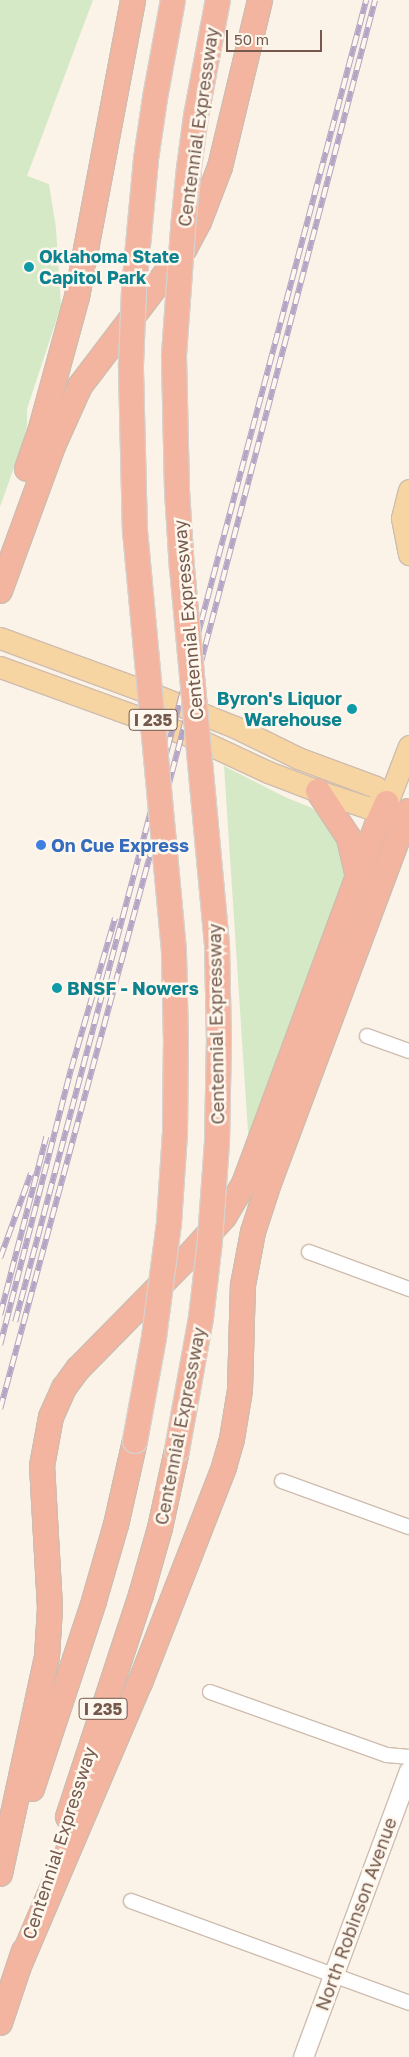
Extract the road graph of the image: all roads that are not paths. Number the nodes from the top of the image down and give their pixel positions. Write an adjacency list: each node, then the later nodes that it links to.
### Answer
1 (133, 0): 6 (highway)
2 (173, 0): 25 (highway, I 235, bridge)
3 (218, 0): 27 (highway, Centennial Expressway / I 235, bridge)
4 (260, 0): 8 (highway, bridge)
5 (409, 490): 7 (main road)
6 (0, 544)
7 (409, 554)
8 (0, 591)
9 (0, 638): 13 (main road)
10 (0, 667): 12 (main road)
11 (409, 746): 13 (main road)
12 (318, 791): 13 (main road); 14 (highway)
13 (403, 809): 14 (highway); 27 (highway)
14 (358, 877): 24 (highway)
15 (367, 1036): 16 (street)
16 (409, 1051)
17 (309, 1252): 18 (street)
18 (409, 1289)
19 (282, 1481): 20 (street)
20 (409, 1527)
21 (210, 1692): 22 (street)
22 (409, 1757)
23 (409, 1770): 28 (street, North Robinson Avenue)
24 (0, 1874)
25 (0, 1887)
26 (132, 1901): 28 (street)
27 (19, 1966): 30 (highway, Centennial Expressway / I 235)
28 (333, 1976): 29 (street); 31 (street, North Robinson Avenue)
29 (409, 2003)
30 (0, 2023)
31 (303, 2057)

